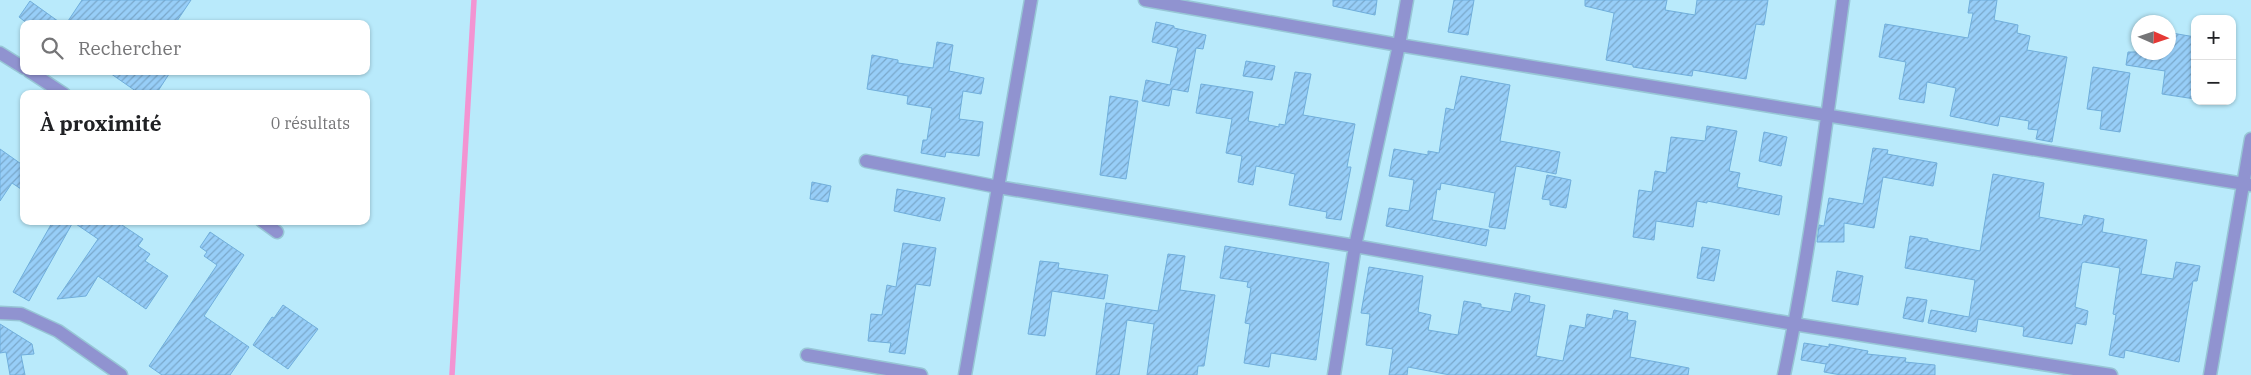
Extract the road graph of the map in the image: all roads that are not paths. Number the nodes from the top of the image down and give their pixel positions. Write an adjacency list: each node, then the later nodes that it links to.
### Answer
1 (1031, 0): 14 (street)
2 (1145, 0): 5 (street)
3 (1407, 0): 5 (street)
4 (1843, 0): 10 (street)
5 (1399, 45): 10 (street); 17 (street)
6 (0, 53): 7 (street)
7 (20, 66)
8 (35, 75): 9 (street)
9 (58, 90)
10 (1828, 116): 13 (street); 19 (street)
11 (2251, 139): 13 (street)
12 (866, 161): 14 (street)
13 (2248, 185): 27 (street)
14 (998, 187): 17 (street); 23 (street)
15 (268, 225): 16 (street)
16 (278, 232)
17 (1355, 246): 19 (street); 24 (street)
18 (0, 313): 21 (street)
19 (1794, 324): 25 (street); 26 (street)
20 (807, 355): 22 (street)
21 (121, 375)
22 (921, 375)
23 (965, 375)
24 (1334, 375)
25 (1784, 375)
26 (2111, 375)
27 (2210, 375)

